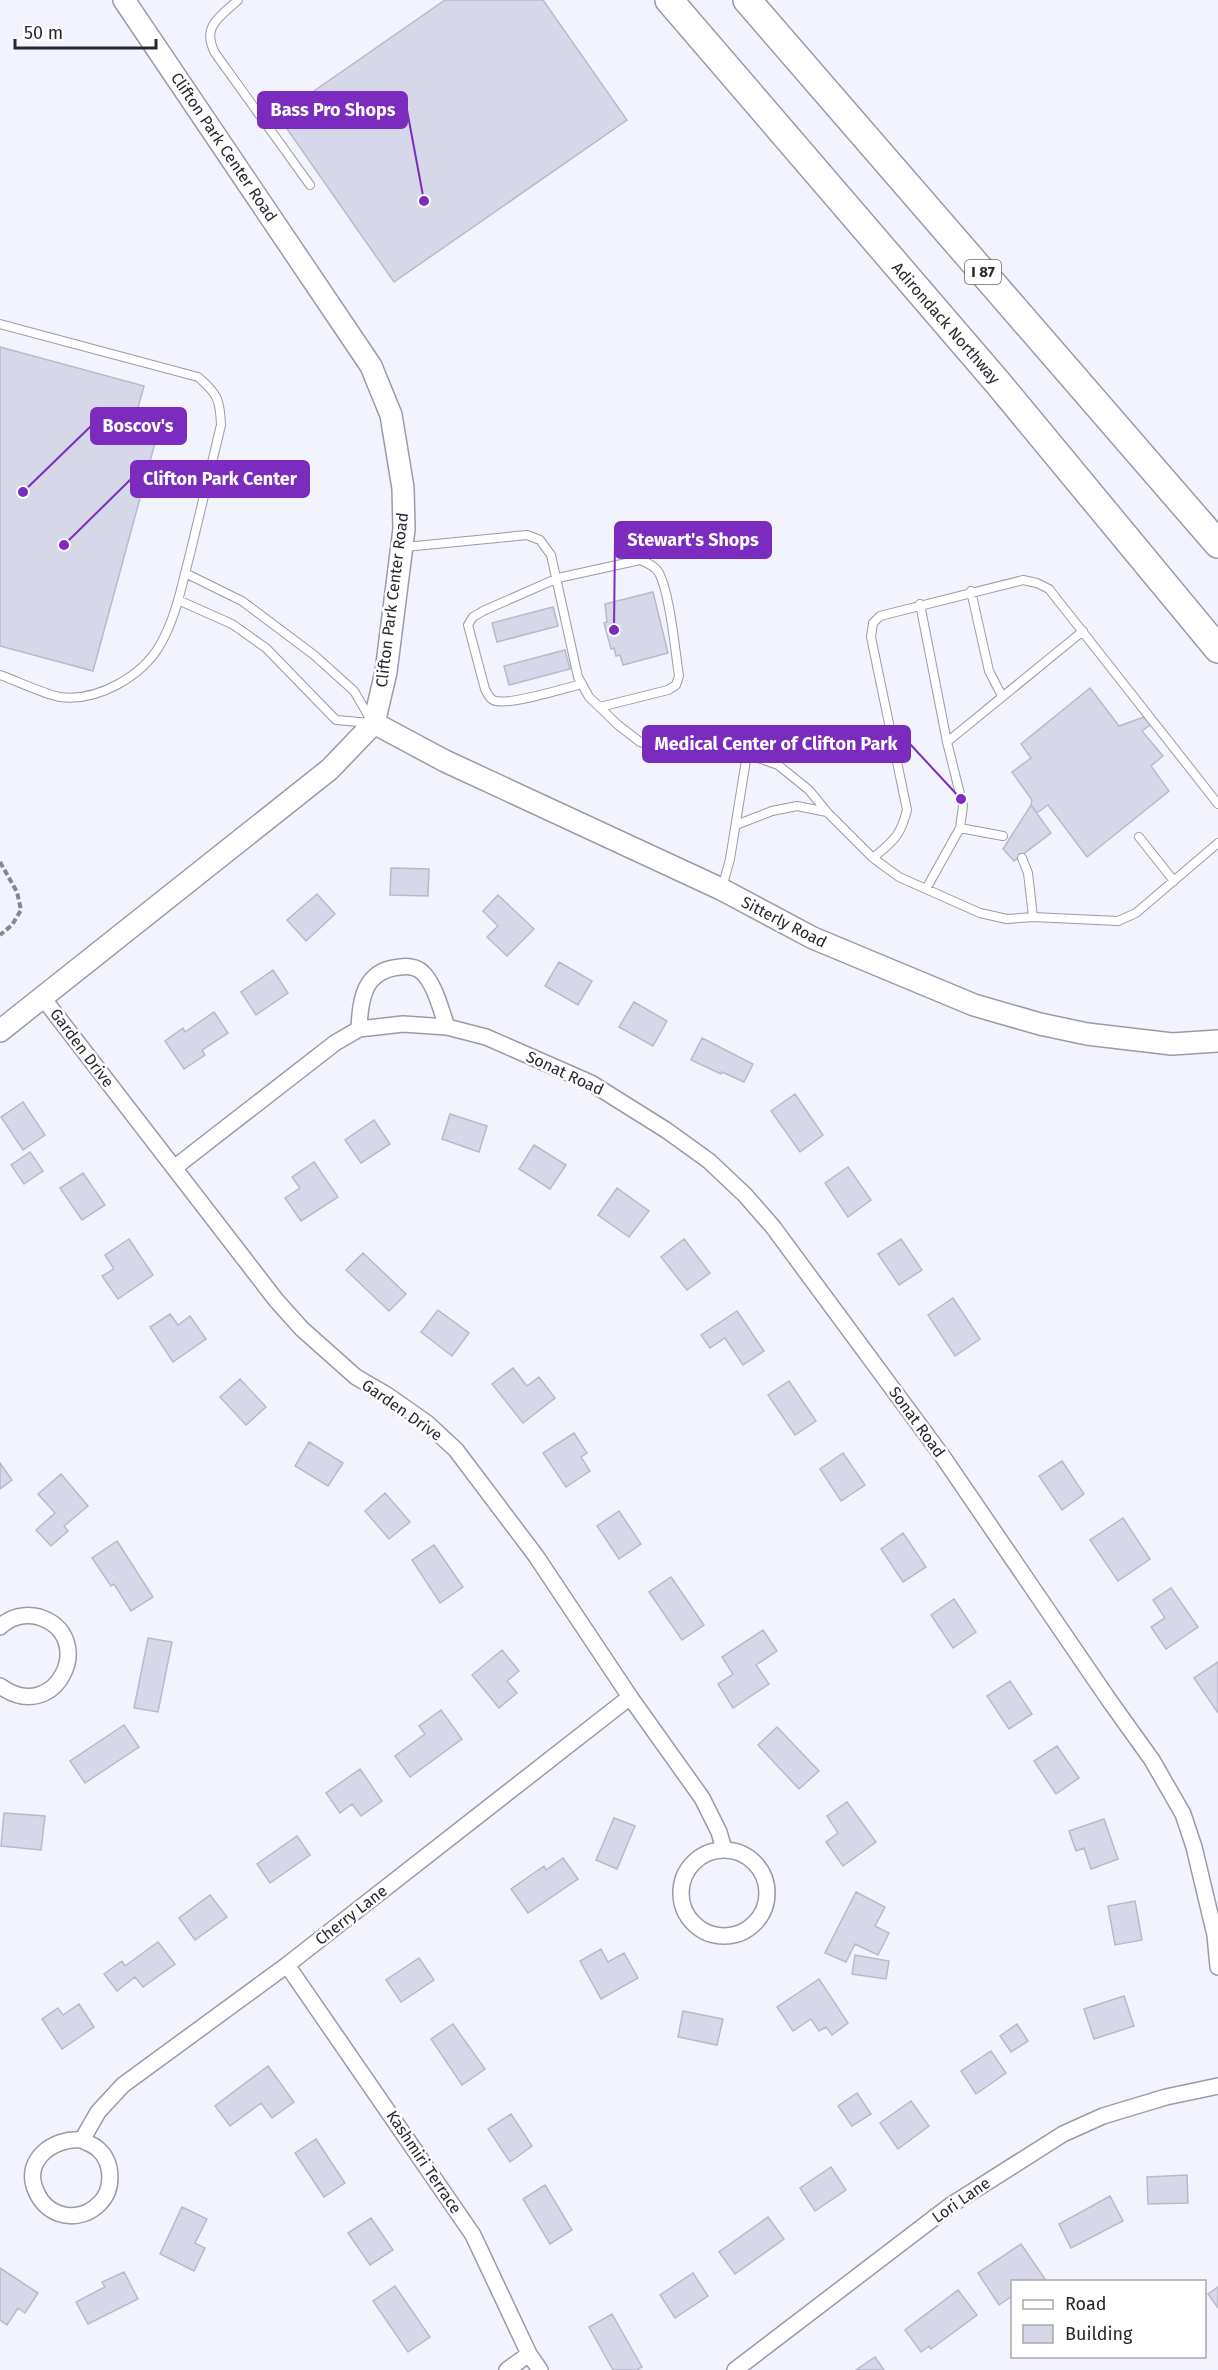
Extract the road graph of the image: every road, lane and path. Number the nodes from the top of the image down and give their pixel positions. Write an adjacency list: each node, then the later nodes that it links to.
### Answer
1 (124, 0): 8 (street, Clifton Park Center Road)
2 (669, 0): 15 (highway, Adirondack Northway)
3 (747, 0): 7 (highway, I 87)
4 (236, 1): 5 (lane)
5 (310, 185)
6 (0, 324): 9 (lane)
7 (1218, 544)
8 (401, 548): 10 (lane); 20 (street, Clifton Park Center Road)
9 (185, 573): 12 (lane); 20 (lane)
10 (558, 578): 17 (lane); 17 (lane); 19 (lane)
11 (971, 591): 13 (lane); 14 (lane); 18 (lane)
12 (178, 600): 16 (lane); 20 (lane)
13 (920, 604): 21 (lane); 30 (lane)
14 (1083, 631): 18 (lane); 23 (lane)
15 (1217, 644)
16 (0, 675)
17 (582, 684): 19 (lane)
18 (1002, 696): 21 (lane)
19 (600, 707): 22 (lane)
20 (374, 723): 34 (street, Sitterly Road); 38 (street)
21 (947, 742): 26 (lane)
22 (747, 754): 24 (lane); 25 (lane)
23 (1218, 804)
24 (827, 812): 25 (lane); 30 (lane)
25 (736, 825): 34 (lane)
26 (960, 828): 27 (lane); 35 (lane)
27 (1003, 837)
28 (1139, 837): 33 (lane)
29 (1218, 843): 33 (lane)
30 (873, 858): 35 (lane)
31 (1022, 858): 36 (lane)
32 (0, 862): 37 (path)
33 (1174, 881): 36 (lane)
34 (721, 889): 42 (street, Sitterly Road)
35 (926, 889): 36 (lane)
36 (1033, 917)
37 (0, 935)
38 (43, 998): 41 (street); 43 (street, Garden Drive)
39 (447, 1027): 40 (street, Sonat Road); 40 (street); 49 (street, Sonat Road)
40 (359, 1029): 43 (street, Sonat Road)
41 (0, 1030)
42 (1218, 1041)
43 (174, 1168): 46 (street, Garden Drive)
44 (1, 1624): 45 (street)
45 (0, 1686)
46 (630, 1696): 47 (street, Garden Drive); 48 (street, Cherry Lane)
47 (724, 1850): 47 (street)
48 (287, 1965): 51 (street, Cherry Lane); 52 (street, Kashmiri Terrace)
49 (1218, 1967)
50 (1218, 2086): 55 (street, Lori Lane)
51 (82, 2140): 51 (street)
52 (529, 2354): 53 (street); 54 (street, Kashmiri Terrace)
53 (507, 2370)
54 (540, 2370)
55 (735, 2370)

